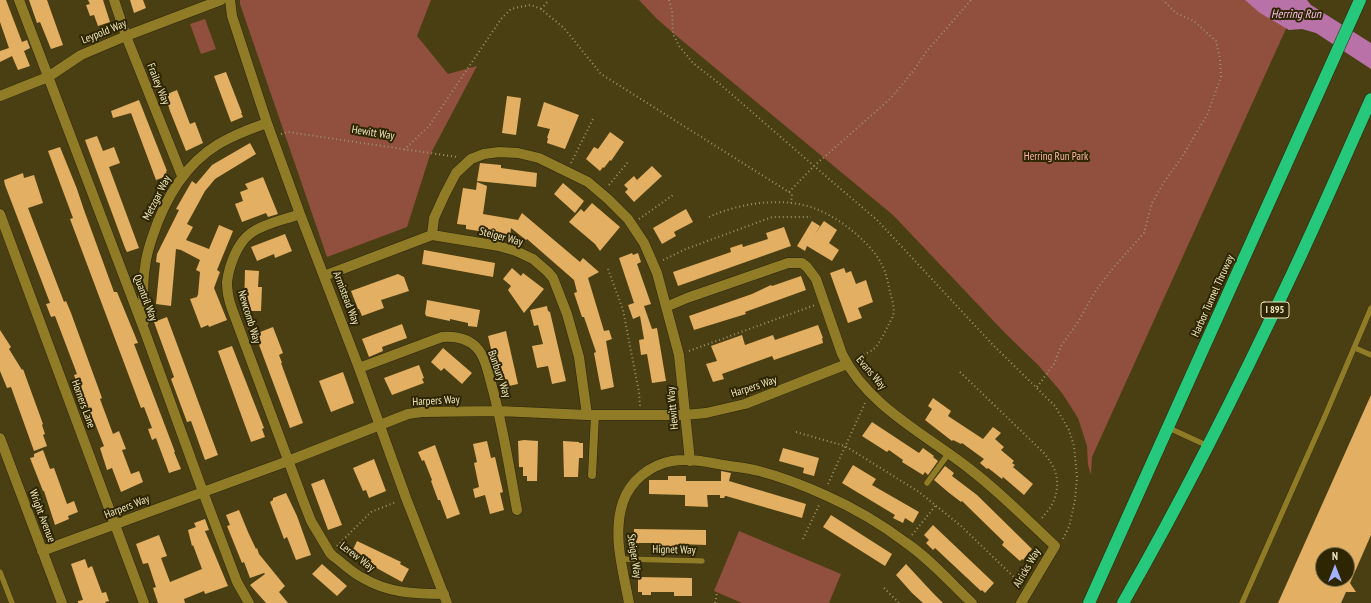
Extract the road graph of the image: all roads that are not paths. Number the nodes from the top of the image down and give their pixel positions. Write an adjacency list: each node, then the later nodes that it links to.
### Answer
1 (19, 0): 7 (street, Quantril Way)
2 (114, 0): 6 (street, Frailey Way)
3 (230, 0): 10 (street, Armistead Way)
4 (1360, 0): 27 (highway, Harbor Tunnel Thruway)
5 (217, 1): 6 (street, Leypold Way)
6 (126, 36): 7 (street, Leypold Way); 11 (street, Frailey Way)
7 (48, 77): 8 (street, Leypold Way); 18 (street, Quantril Way)
8 (0, 96)
9 (1371, 99): 29 (highway, I 895)
10 (267, 123): 11 (street, Metzgar Way); 13 (street, Armistead Way)
11 (182, 176): 18 (street, Metzgar Way)
12 (0, 214): 37 (street, Horners Lane)
13 (300, 214): 15 (street, Armistead Way); 31 (street, Newcomb Way)
14 (432, 235): 15 (street); 16 (street, Hewitt Way); 24 (street, Steiger Way)
15 (324, 276): 22 (street, Armistead Way)
16 (666, 307): 21 (street, Evans Way); 25 (street, Hewitt Way)
17 (1371, 308): 19 (lane)
18 (145, 332): 35 (street, Quantril Way)
19 (1355, 348): 20 (lane); 53 (lane)
20 (1371, 355)
21 (847, 364): 25 (street, Harpers Way); 30 (street, Evans Way)
22 (359, 368): 23 (street, Bunbury Way); 26 (street, Armistead Way)
23 (499, 411): 24 (street, Harpers Way); 26 (street, Harpers Way); 36 (street, Bunbury Way)
24 (591, 415): 25 (street, Harpers Way); 33 (street, Steiger Way)
25 (685, 415): 32 (street, Hewitt Way)
26 (379, 425): 31 (street, Harpers Way); 43 (street, Armistead Way)
27 (1169, 428): 29 (lane); 51 (highway, Harbor Tunnel Thruway)
28 (0, 438): 39 (street, Wright Avenue)
29 (1208, 446): 52 (highway, I 895)
30 (949, 453): 34 (lane); 38 (street, Evans Way)
31 (288, 460): 35 (street, Harpers Way); 43 (street, Lerew Way)
32 (690, 461): 40 (street, Steiger Way); 49 (street)
33 (592, 475)
34 (927, 483)
35 (203, 492): 37 (street, Harpers Way); 47 (street, Quantril Way)
36 (517, 510)
37 (114, 525): 39 (street, Harpers Way); 46 (street, Horners Lane)
38 (1055, 546): 50 (street, Alricks Way)
39 (42, 551): 45 (street, Wright Avenue)
40 (622, 559): 41 (lane, Hignet Way); 48 (street, Steiger Way)
41 (702, 560)
42 (0, 572): 44 (lane)
43 (445, 598)
44 (11, 602)
45 (62, 603)
46 (144, 603)
47 (249, 603)
48 (629, 603)
49 (972, 603)
50 (1021, 603)
51 (1089, 603)
52 (1123, 603)
53 (1242, 603)

